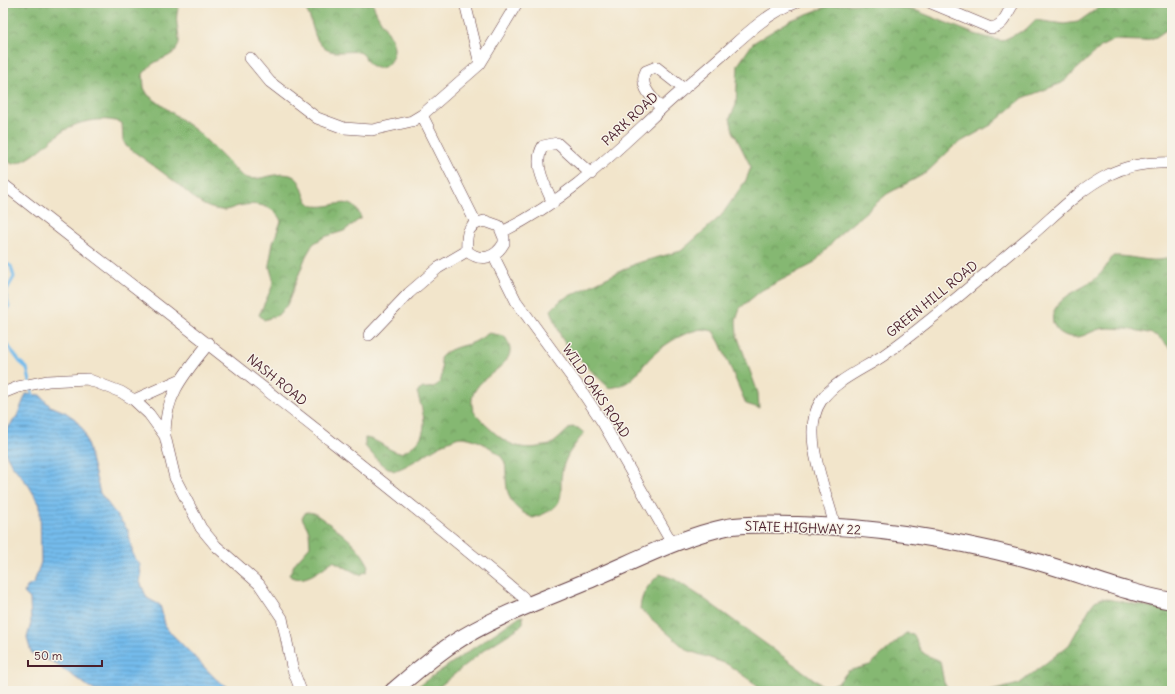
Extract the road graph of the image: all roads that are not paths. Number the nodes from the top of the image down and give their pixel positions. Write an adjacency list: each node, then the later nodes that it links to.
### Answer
1 (465, 3): 7 (street)
2 (517, 3): 7 (street)
3 (795, 3): 8 (street, PARK ROAD)
4 (931, 3): 5 (street)
5 (1014, 3)
6 (250, 58): 10 (street)
7 (480, 64): 10 (street)
8 (684, 89): 9 (street, PARK ROAD); 9 (street)
9 (661, 108): 12 (street, PARK ROAD)
10 (422, 115): 15 (street)
11 (1172, 163): 25 (street, GREEN HILL ROAD)
12 (591, 174): 14 (street, PARK ROAD); 14 (street)
13 (3, 184): 20 (street, NASH ROAD)
14 (553, 204): 16 (street, PARK ROAD)
15 (476, 223): 16 (street); 17 (street)
16 (502, 232): 18 (street)
17 (467, 251): 18 (street); 19 (street)
18 (492, 255): 26 (street, WILD OAKS ROAD)
19 (369, 335)
20 (209, 343): 21 (street); 28 (street, NASH ROAD)
21 (179, 380): 23 (street); 24 (street)
22 (3, 393): 23 (street)
23 (134, 400): 24 (street)
24 (165, 436): 29 (street)
25 (835, 527): 26 (main road, STATE HIGHWAY 22); 27 (main road, STATE HIGHWAY 22)
26 (673, 545): 28 (main road, STATE HIGHWAY 22)
27 (1172, 601)
28 (527, 606): 30 (main road, STATE HIGHWAY 22)
29 (301, 691)
30 (393, 691)

